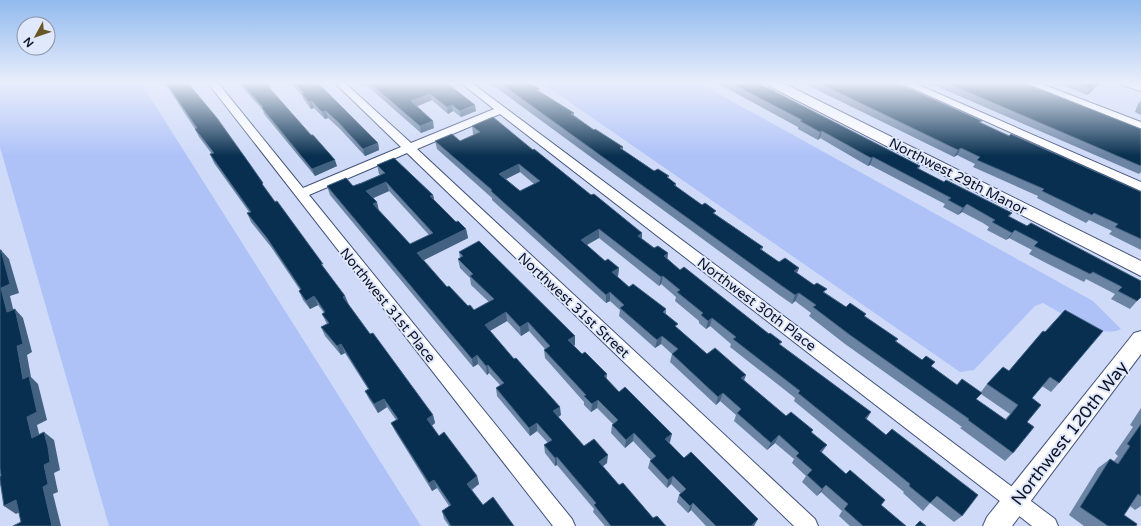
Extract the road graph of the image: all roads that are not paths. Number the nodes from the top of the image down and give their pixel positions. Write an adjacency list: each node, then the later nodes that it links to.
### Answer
1 (232, 108): 11 (street, Northwest 31st Place)
2 (366, 108): 9 (street, Northwest 31st Street)
3 (498, 108): 7 (street, Northwest 30th Place)
4 (822, 108): 12 (street, Northwest 29th Manor)
5 (961, 108): 10 (street)
6 (1094, 108): 8 (street)
7 (501, 110): 9 (street); 14 (street, Northwest 30th Place)
8 (1141, 126)
9 (409, 149): 11 (street); 16 (street, Northwest 31st Street)
10 (1141, 187)
11 (300, 194): 15 (street, Northwest 31st Place)
12 (1141, 269)
13 (1141, 339): 14 (street, Northwest 120th Way)
14 (1016, 501): 17 (street, Northwest 120th Way); 18 (street, Northwest 30th Place)
15 (564, 526)
16 (808, 526)
17 (996, 526)
18 (1048, 526)

